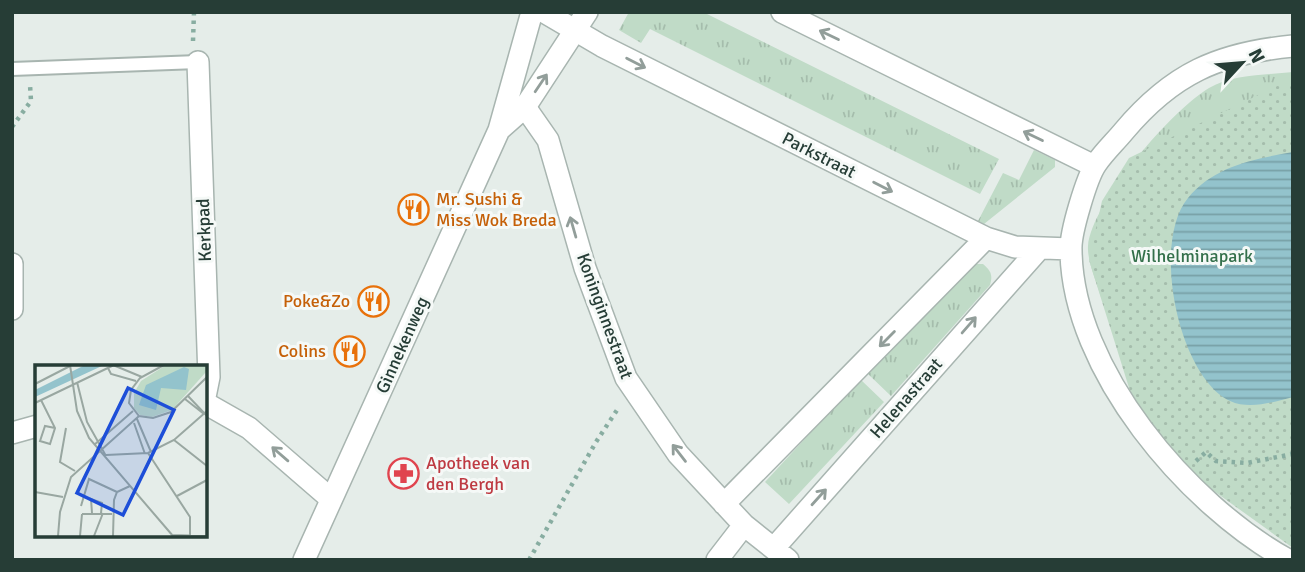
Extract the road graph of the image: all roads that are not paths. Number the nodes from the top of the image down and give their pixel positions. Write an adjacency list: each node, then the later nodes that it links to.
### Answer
1 (532, 12): 9 (street, Ginnekenweg)
2 (544, 12): 4 (street, Parkstraat)
3 (782, 12): 10 (street, one-way to 3)
4 (581, 22): 8 (street, Ginnekenweg, one-way to 4); 11 (street, Parkstraat, one-way to 11)
5 (1293, 46): 10 (street)
6 (198, 62): 7 (lane); 16 (street, Kerkpad)
7 (12, 69)
8 (524, 107): 9 (street, Ginnekenweg); 21 (street, Koninginnestraat, one-way to 8)
9 (499, 130): 20 (street, Ginnekenweg)
10 (1094, 166): 13 (street)
11 (986, 239): 12 (street, Parkstraat); 21 (street, one-way to 21)
12 (1039, 249): 13 (street, Parkstraat); 23 (street, Helenastraat, one-way to 12)
13 (1070, 249): 26 (street)
14 (12, 264): 15 (street)
15 (12, 309)
16 (206, 392)
17 (206, 404): 20 (street, one-way to 17)
18 (35, 427): 19 (street)
19 (12, 433)
20 (331, 499): 24 (street, Ginnekenweg)
21 (724, 504): 22 (street, Koninginnestraat)
22 (744, 525): 23 (street, Koninginnestraat); 25 (street)
23 (781, 554)
24 (304, 560)
25 (717, 560)
26 (1289, 560)

